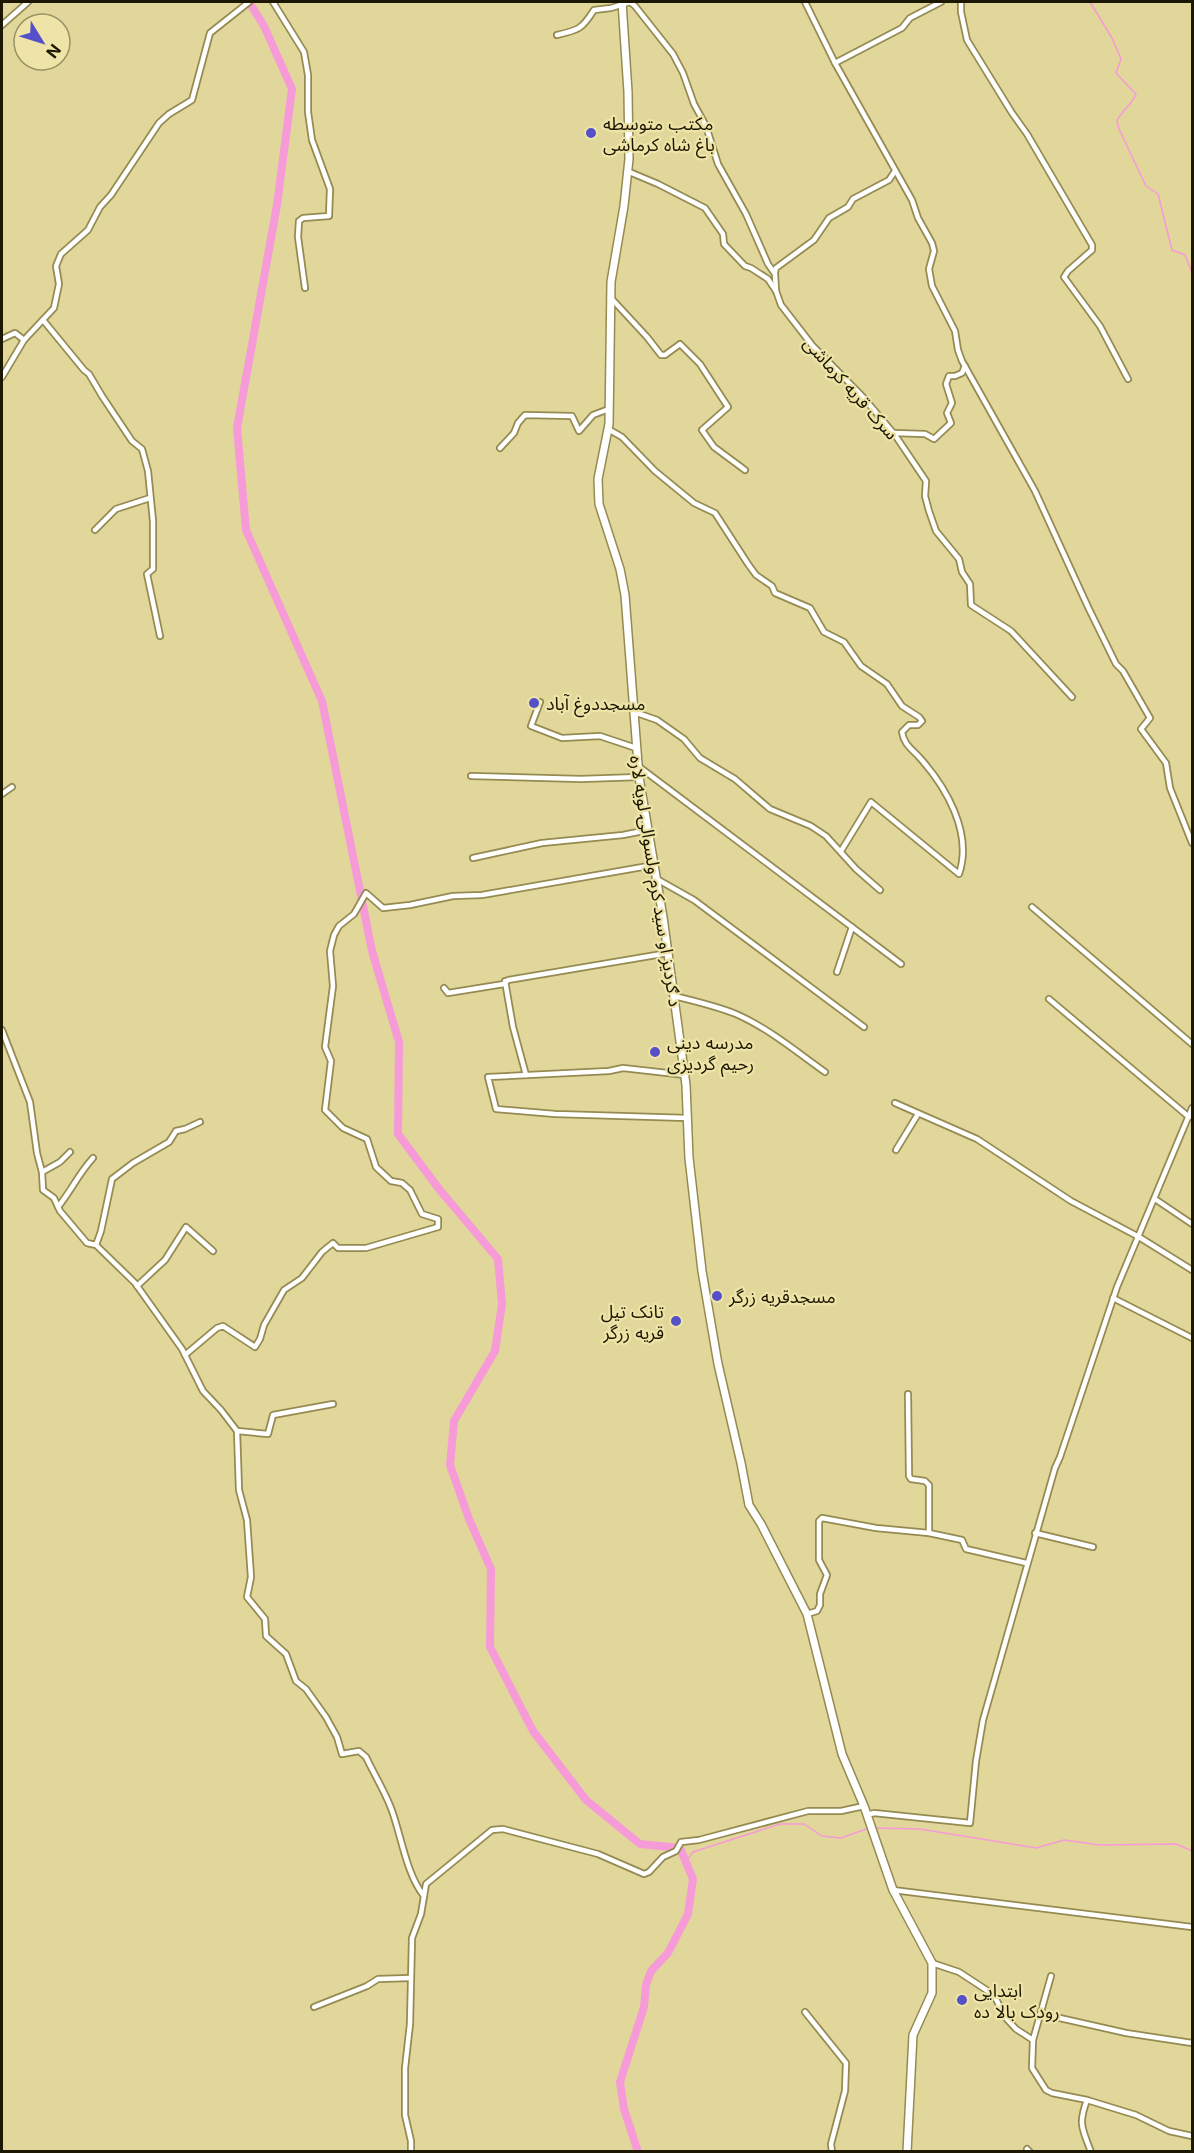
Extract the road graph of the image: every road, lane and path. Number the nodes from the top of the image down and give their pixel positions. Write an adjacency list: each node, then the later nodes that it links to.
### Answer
1 (28, 2): 8 (street)
2 (249, 2): 17 (street)
3 (273, 2): 14 (street)
4 (805, 2): 10 (street)
5 (941, 2): 10 (street)
6 (961, 2): 22 (street)
7 (622, 3): 9 (street); 11 (highway, د ګردیز او سید کرم ولسوالۍ لویه لاره); 13 (street)
8 (2, 25)
9 (557, 35)
10 (834, 63): 12 (street)
11 (627, 171): 15 (street, سرک قریه کرماشی); 16 (highway, د ګردیز او سید کرم ولسوالۍ لویه لاره)
12 (895, 171): 13 (street); 20 (street)
13 (775, 274): 15 (street)
14 (305, 288)
15 (776, 291): 25 (street, سرک قریه کرماشی)
16 (610, 297): 23 (highway, د ګردیز او سید کرم ولسوالۍ لویه لاره); 27 (street)
17 (43, 320): 19 (street); 28 (street)
18 (2, 338): 19 (street)
19 (24, 340): 21 (street)
20 (965, 366): 25 (street); 41 (street)
21 (2, 377)
22 (1128, 379)
23 (609, 409): 24 (highway, د ګردیز او سید کرم ولسوالۍ لویه لاره); 26 (street)
24 (608, 429): 33 (highway, د ګردیز او سید کرم ولسوالۍ لویه لاره); 42 (street)
25 (894, 433): 31 (street, سرک قریه کرماشی)
26 (500, 448)
27 (745, 470)
28 (150, 498): 29 (street); 30 (street)
29 (95, 530)
30 (160, 636)
31 (1072, 698)
32 (540, 702): 34 (street)
33 (634, 712): 34 (highway, د ګردیز او سید کرم ولسوالۍ لویه لاره); 42 (street)
34 (636, 748): 35 (highway, د ګردیز او سید کرم ولسوالۍ لویه لاره)
35 (638, 766): 37 (highway, د ګردیز او سید کرم ولسوالۍ لویه لاره); 48 (street)
36 (471, 776): 37 (street)
37 (639, 777): 40 (highway, د ګردیز او سید کرم ولسوالۍ لویه لاره)
38 (12, 788): 39 (street)
39 (2, 794)
40 (648, 830): 43 (street); 44 (highway, د ګردیز او سید کرم ولسوالۍ لویه لاره)
41 (1192, 843)
42 (841, 850): 46 (street)
43 (473, 858)
44 (654, 865): 45 (highway, د ګردیز او سید کرم ولسوالۍ لویه لاره); 82 (street)
45 (655, 878): 49 (highway, د ګردیز او سید کرم ولسوالۍ لویه لاره); 56 (street)
46 (880, 890)
47 (1032, 907): 58 (street)
48 (852, 927): 50 (street); 51 (street)
49 (668, 953): 52 (street); 54 (highway, د ګردیز او سید کرم ولسوالۍ لویه لاره)
50 (901, 964)
51 (837, 972)
52 (505, 981): 53 (street); 60 (street)
53 (444, 988)
54 (674, 996): 59 (street); 61 (highway, د ګردیز او سید کرم ولسوالۍ لویه لاره)
55 (1049, 999): 65 (street)
56 (864, 1027)
57 (2, 1030): 71 (street)
58 (1192, 1044)
59 (825, 1072)
60 (526, 1075): 61 (street); 66 (street)
61 (685, 1075): 66 (highway, د ګردیز او سید کرم ولسوالۍ لویه لاره)
62 (895, 1103): 64 (street)
63 (1192, 1108): 65 (street)
64 (918, 1114): 68 (street); 75 (street)
65 (1189, 1117): 72 (street)
66 (688, 1118): 90 (highway, د ګردیز او سید کرم ولسوالۍ لویه لاره)
67 (200, 1122): 76 (street)
68 (896, 1150)
69 (70, 1152): 71 (street)
70 (93, 1158): 73 (street)
71 (42, 1172): 73 (street)
72 (1155, 1199): 74 (street); 75 (street)
73 (58, 1207): 76 (street)
74 (1192, 1224)
75 (1139, 1237): 78 (street); 80 (street)
76 (96, 1245): 79 (street)
77 (213, 1251): 79 (street)
78 (1192, 1270)
79 (137, 1286): 82 (street)
80 (1113, 1298): 81 (street); 87 (street)
81 (1192, 1338)
82 (184, 1355): 85 (street)
83 (908, 1394): 86 (street)
84 (333, 1404): 85 (street)
85 (237, 1431): 94 (street)
86 (929, 1533): 89 (street); 90 (street)
87 (1035, 1533): 88 (street); 89 (street)
88 (1093, 1547)
89 (1026, 1563): 92 (street)
90 (807, 1614): 91 (highway, د ګردیز او سید کرم ولسوالۍ لویه لاره)
91 (864, 1806): 92 (highway, د ګردیز او سید کرم ولسوالۍ لویه لاره); 94 (street)
92 (867, 1815): 93 (highway, د ګردیز او سید کرم ولسوالۍ لویه لاره)
93 (893, 1890): 95 (street); 96 (highway, د ګردیز او سید کرم ولسوالۍ لویه لاره)
94 (424, 1896): 98 (street)
95 (1192, 1927)
96 (932, 1962): 102 (street); 108 (highway, د ګردیز او سید کرم ولسوالۍ لویه لاره)
97 (1051, 1976): 101 (street)
98 (410, 1978): 99 (street); 106 (street)
99 (314, 2007)
100 (805, 2012): 107 (street)
101 (1042, 2014): 102 (street); 103 (street)
102 (1033, 2040): 104 (street)
103 (1192, 2043)
104 (1087, 2100): 105 (street); 109 (street)
105 (1192, 2136)
106 (411, 2151)
107 (832, 2151)
108 (907, 2151)
109 (1091, 2151)

